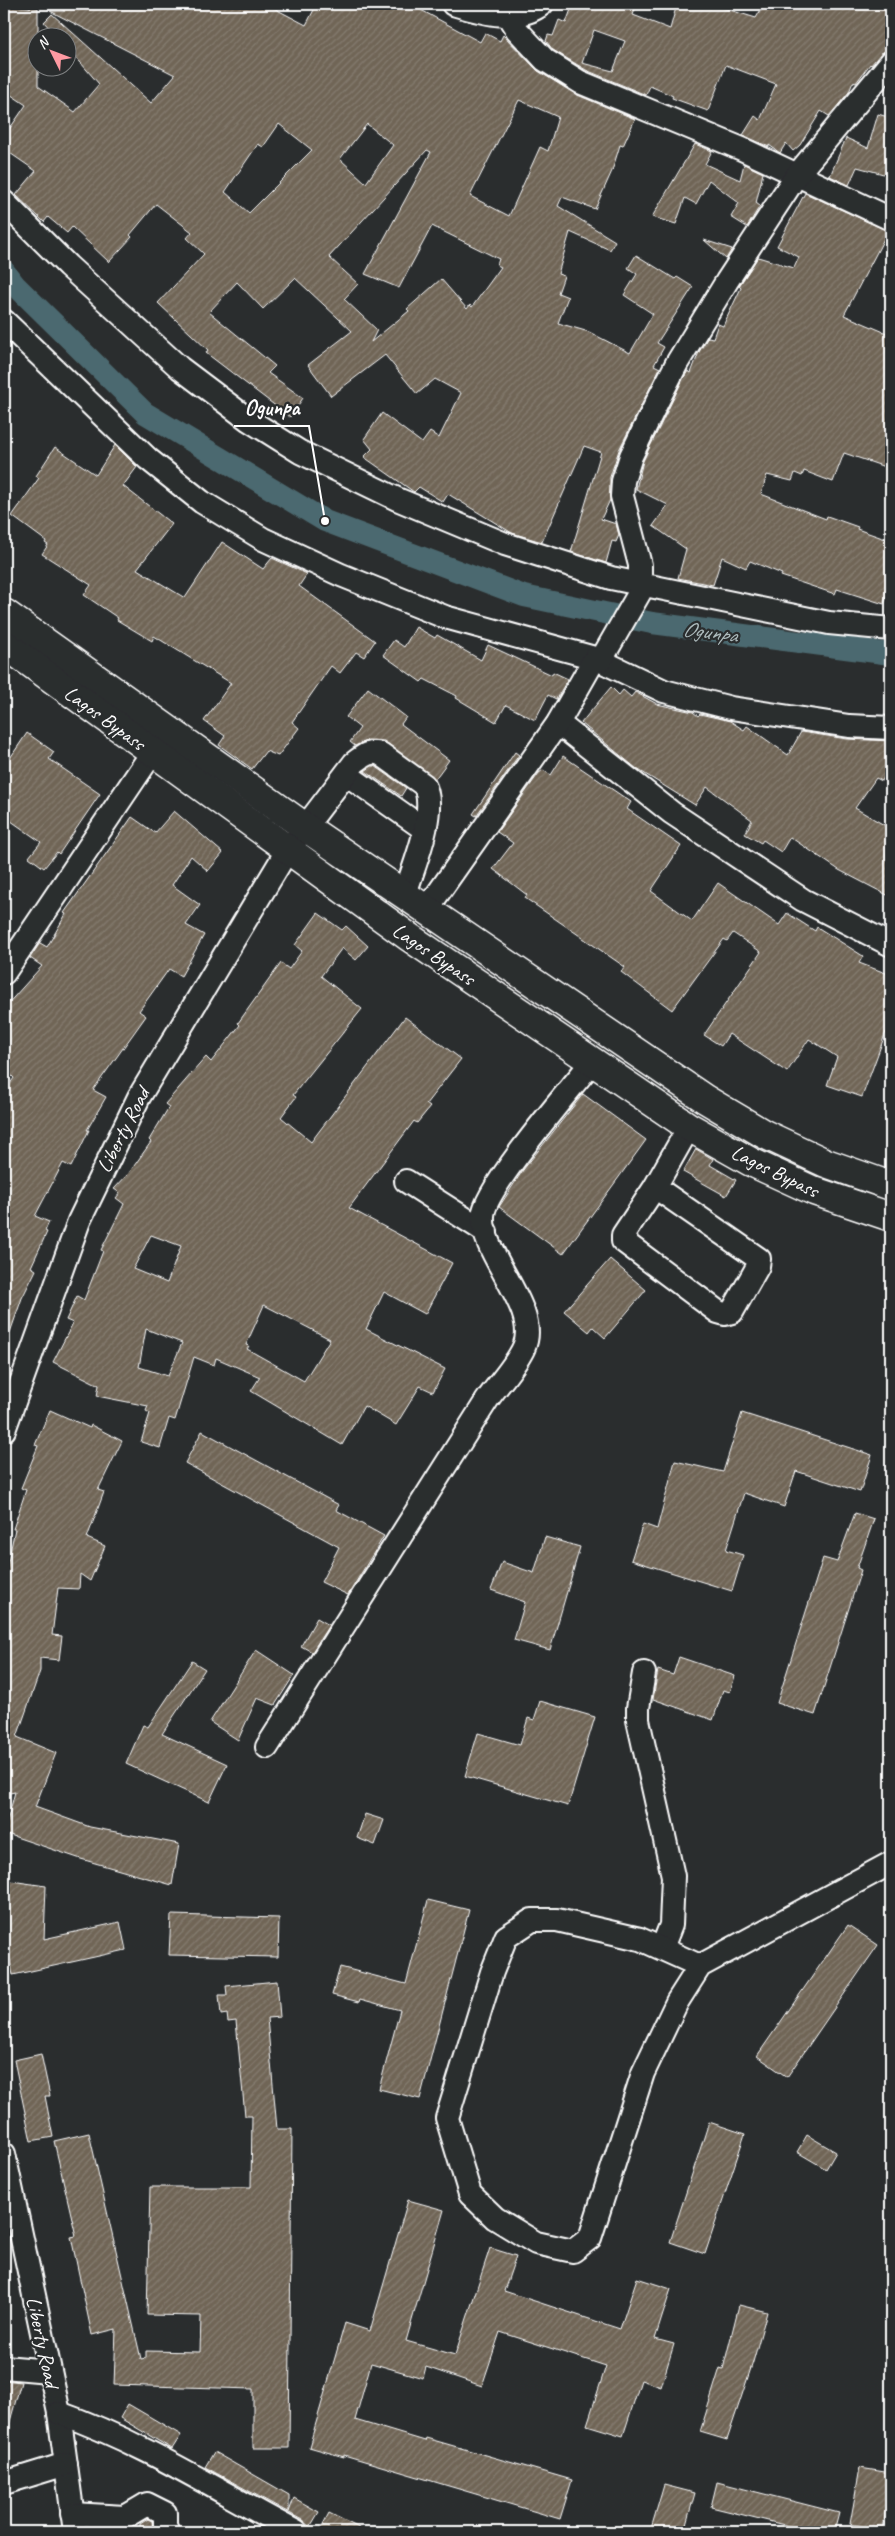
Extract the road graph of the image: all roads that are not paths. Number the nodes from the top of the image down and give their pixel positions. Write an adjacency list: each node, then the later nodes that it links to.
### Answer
1 (453, 4): 3 (street)
2 (542, 4): 3 (street)
3 (508, 16): 5 (street)
4 (891, 62): 5 (street)
5 (796, 176): 7 (street); 9 (street)
6 (4, 202): 9 (street)
7 (891, 219)
8 (4, 320): 13 (street)
9 (641, 588): 11 (street); 13 (street)
10 (4, 613): 18 (main road, Lagos Bypass)
11 (891, 629)
12 (4, 644): 16 (main road, Lagos Bypass)
13 (598, 659): 14 (street); 15 (street)
14 (558, 723): 21 (street); 22 (street)
15 (891, 728)
16 (152, 753): 20 (main road, Lagos Bypass); 23 (street)
17 (346, 774): 18 (street, Liberty Road); 19 (street); 19 (street, Liberty Road)
18 (304, 826): 20 (street, Liberty Road); 21 (main road, Lagos Bypass)
19 (424, 829): 21 (street, Liberty Road)
20 (287, 851): 24 (main road, Lagos Bypass); 31 (street, Liberty Road)
21 (416, 902): 27 (main road, Lagos Bypass)
22 (891, 945)
23 (4, 973)
24 (592, 1062): 25 (main road, Lagos Bypass); 30 (street)
25 (688, 1127): 28 (street); 29 (main road, Lagos Bypass)
26 (406, 1181): 30 (street)
27 (891, 1186)
28 (655, 1187): 28 (street)
29 (891, 1218)
30 (486, 1232): 33 (street)
31 (4, 1430)
32 (644, 1673): 35 (street)
33 (267, 1747)
34 (891, 1863): 36 (street)
35 (662, 1948): 36 (street); 36 (street)
36 (700, 1966)
37 (4, 2154): 39 (street, Liberty Road)
38 (4, 2367): 39 (street)
39 (49, 2371): 40 (street, Liberty Road)
40 (58, 2413): 41 (street, Liberty Road); 46 (street)
41 (66, 2464): 42 (street); 43 (street, Liberty Road)
42 (4, 2483)
43 (74, 2523): 44 (street)
44 (125, 2525): 45 (street)
45 (168, 2532)
46 (296, 2532)

